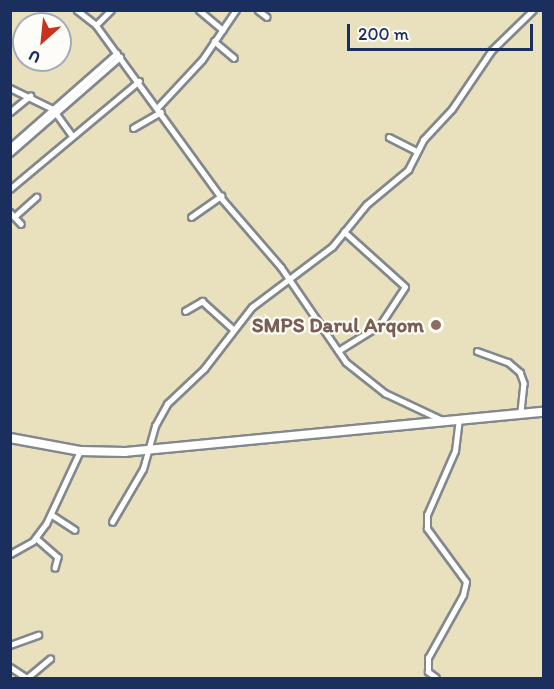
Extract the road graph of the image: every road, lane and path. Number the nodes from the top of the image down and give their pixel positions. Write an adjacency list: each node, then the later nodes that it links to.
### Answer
1 (78, 10): 8 (street)
2 (111, 10): 8 (street)
3 (199, 10): 9 (street)
4 (236, 10): 9 (street)
5 (258, 10): 7 (street)
6 (533, 10): 25 (street)
7 (267, 17)
8 (96, 25): 11 (street)
9 (223, 30): 10 (street)
10 (214, 41): 12 (street); 16 (street)
11 (119, 55): 13 (street); 17 (street)
12 (234, 58)
13 (139, 81): 16 (street); 21 (street)
14 (10, 88): 15 (street)
15 (30, 96): 17 (street); 18 (street)
16 (158, 107): 19 (street)
17 (55, 110): 21 (street); 23 (street)
18 (10, 112)
19 (161, 112): 20 (street); 28 (street)
20 (133, 128)
21 (72, 135): 27 (street)
22 (389, 136): 25 (street)
23 (22, 139): 24 (street); 26 (street)
24 (10, 147)
25 (417, 151): 33 (street)
26 (10, 153)
27 (10, 189)
28 (220, 196): 31 (street); 34 (street)
29 (36, 197): 30 (street)
30 (12, 214): 32 (street)
31 (191, 217)
32 (21, 224)
33 (344, 231): 34 (street); 37 (street)
34 (287, 278): 36 (street); 37 (street)
35 (185, 311): 36 (street)
36 (233, 329): 45 (street)
37 (338, 351): 42 (street)
38 (477, 351): 40 (street)
39 (543, 412): 40 (main road)
40 (521, 414): 41 (main road)
41 (459, 420): 42 (main road); 56 (street)
42 (444, 421): 45 (main road)
43 (10, 438): 44 (main road)
44 (80, 451): 45 (main road); 46 (street)
45 (148, 451): 47 (street)
46 (52, 515): 48 (street); 49 (street)
47 (112, 522)
48 (75, 530)
49 (36, 538): 50 (street); 51 (street)
50 (10, 554)
51 (55, 568)
52 (38, 635): 53 (street)
53 (10, 645)
54 (50, 659): 55 (street)
55 (10, 667)
56 (436, 678)

